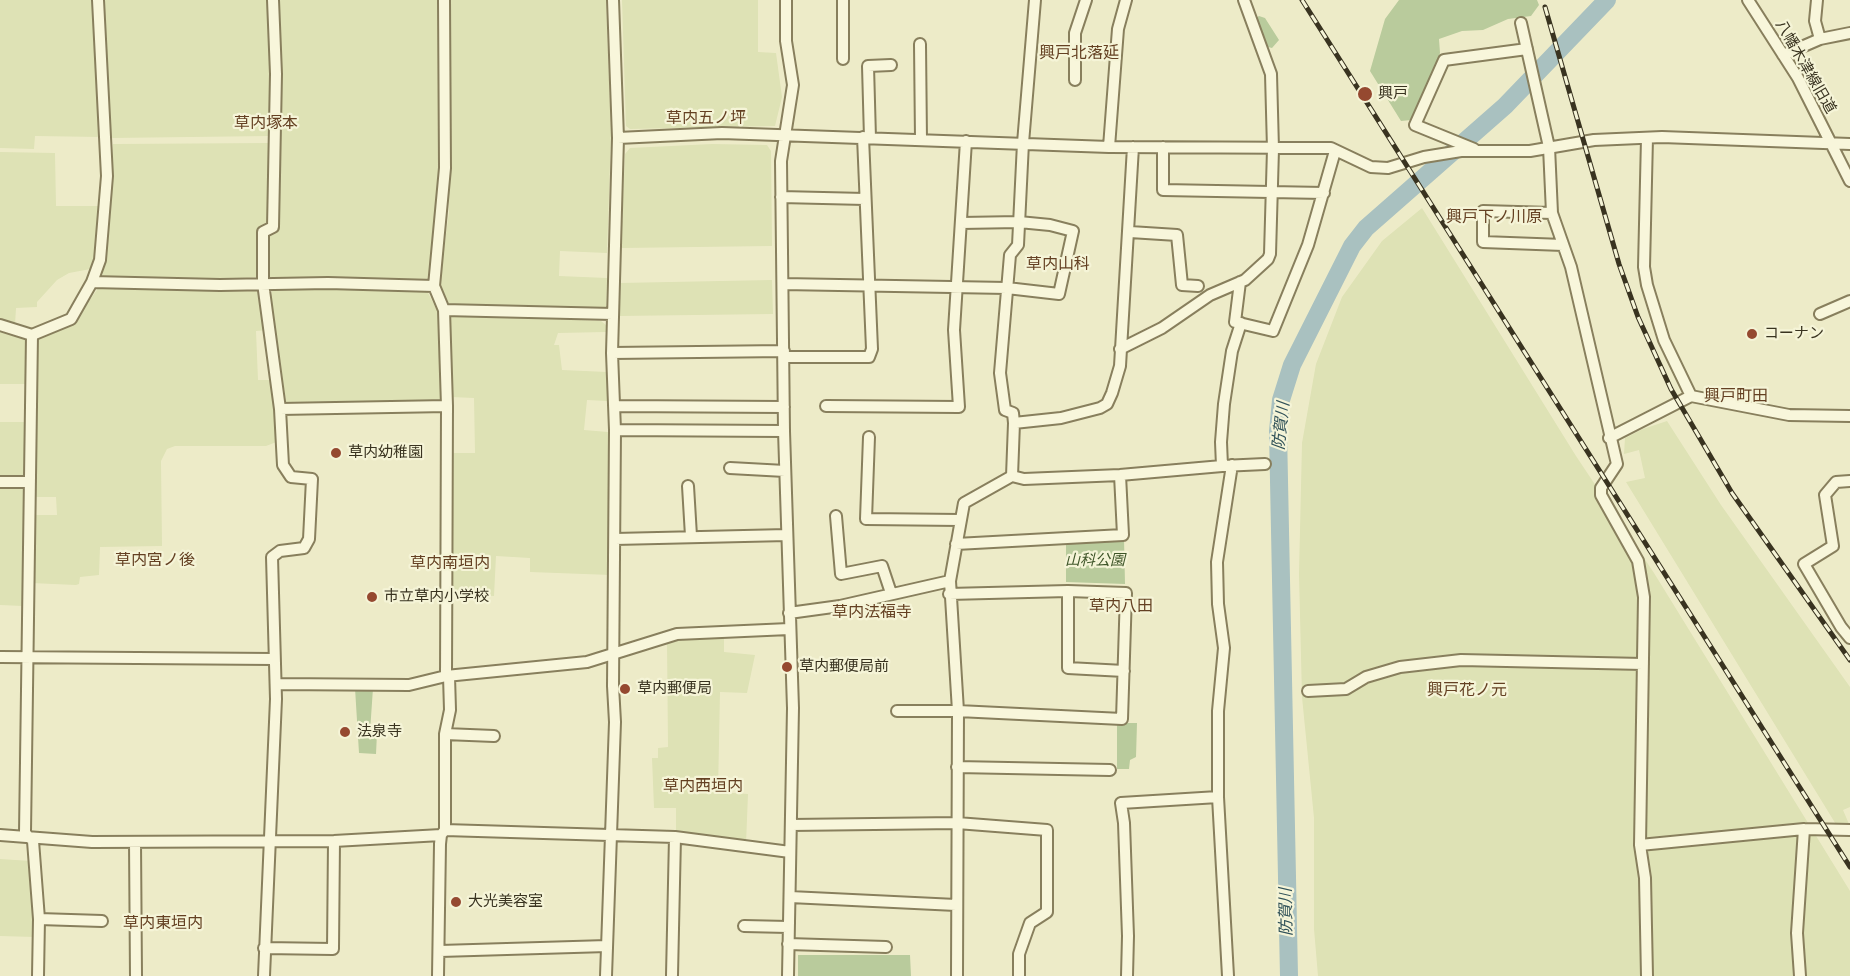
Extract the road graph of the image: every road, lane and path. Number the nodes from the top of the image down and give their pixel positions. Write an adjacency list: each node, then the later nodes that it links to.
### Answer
1 (98, 0): 48 (street)
2 (273, 0): 50 (street)
3 (444, 0): 54 (street)
4 (613, 0): 23 (street)
5 (786, 0): 22 (street)
6 (843, 0): 19 (street)
7 (1035, 0): 29 (street)
8 (1086, 0): 21 (street)
9 (1126, 0): 31 (street)
10 (1244, 0): 35 (street)
11 (1748, 0): 18 (street, 八幡木津線旧道)
12 (1817, 0): 15 (street)
13 (1521, 23): 17 (street)
14 (1850, 33): 15 (street)
15 (1820, 39): 18 (street)
16 (920, 44): 26 (street)
17 (1527, 49): 34 (street); 37 (street)
18 (1783, 55): 28 (street, 八幡木津線旧道)
19 (843, 59)
20 (891, 65): 24 (street)
21 (1074, 80)
22 (785, 135): 23 (street); 24 (street); 41 (street)
23 (618, 138): 59 (street)
24 (866, 138): 26 (street); 42 (street)
25 (1647, 138): 28 (street); 34 (street); 67 (street)
26 (921, 140): 27 (street)
27 (966, 141): 29 (street); 45 (street)
28 (1828, 142): 30 (street); 38 (street, 八幡木津線旧道)
29 (1023, 143): 31 (street); 44 (street)
30 (1850, 144)
31 (1109, 147): 32 (street)
32 (1133, 147): 33 (street); 46 (street)
33 (1163, 147): 35 (street); 39 (street)
34 (1549, 147): 37 (street); 43 (street)
35 (1273, 149): 36 (street); 39 (street)
36 (1335, 151): 37 (street); 40 (street)
37 (1478, 151)
38 (1850, 182)
39 (1272, 191): 40 (street); 49 (street)
40 (1324, 193): 61 (street)
41 (781, 197): 42 (street); 51 (street)
42 (866, 199): 52 (street)
43 (1552, 213): 47 (street); 47 (street)
44 (1019, 222): 45 (street); 56 (street); 56 (street)
45 (961, 223): 55 (street)
46 (1130, 232): 53 (street); 64 (street)
47 (1563, 245): 78 (street)
48 (92, 282): 50 (street); 63 (street)
49 (1240, 282): 61 (street); 64 (street)
50 (263, 283): 54 (street); 72 (street)
51 (783, 284): 52 (street); 66 (street)
52 (869, 285): 55 (street); 66 (street)
53 (1198, 285)
54 (434, 286): 58 (street)
55 (957, 288): 56 (street); 70 (street)
56 (1007, 288): 74 (street)
57 (1850, 301): 60 (street)
58 (444, 310): 59 (street); 68 (street)
59 (613, 314): 65 (street)
60 (1820, 314)
61 (1241, 323): 80 (street)
62 (0, 325): 63 (street)
63 (32, 335): 87 (street)
64 (1120, 349): 74 (street)
65 (612, 353): 66 (street); 69 (street)
66 (784, 354): 71 (street)
67 (1691, 396): 73 (street); 78 (street)
68 (447, 406): 72 (street); 108 (street)
69 (614, 406): 71 (street); 75 (street)
70 (826, 406)
71 (784, 407): 76 (street)
72 (280, 409): 105 (street)
73 (1850, 416)
74 (1014, 423): 84 (street)
75 (615, 430): 76 (street); 93 (street)
76 (784, 431): 82 (street)
77 (869, 437): 90 (street)
78 (1609, 438): 106 (street)
79 (1265, 464): 80 (street)
80 (1227, 466): 83 (street); 117 (street)
81 (730, 468): 82 (street)
82 (785, 471): 91 (street)
83 (1120, 475): 84 (street); 94 (street)
84 (1012, 476): 90 (street)
85 (1850, 481): 101 (street)
86 (0, 482): 87 (street)
87 (30, 482): 104 (street)
88 (688, 486): 92 (street)
89 (836, 516): 97 (street)
90 (960, 520): 94 (street)
91 (787, 535): 92 (street); 99 (street)
92 (691, 536): 93 (street)
93 (615, 539): 102 (street)
94 (956, 544): 95 (street)
95 (951, 581): 97 (street); 98 (street)
96 (1068, 591): 98 (street); 107 (street); 107 (street)
97 (891, 593): 99 (street)
98 (949, 594): 112 (street)
99 (789, 613): 100 (street)
100 (789, 629): 102 (street); 119 (street)
101 (1850, 639)
102 (614, 655): 108 (street); 125 (street)
103 (0, 657): 104 (street)
104 (26, 659): 105 (street); 124 (street)
105 (274, 659): 109 (street)
106 (1643, 664): 110 (street); 130 (street)
107 (1124, 671): 112 (street)
108 (447, 676): 109 (street); 113 (street)
109 (276, 684): 127 (street)
110 (1308, 691)
111 (897, 711): 112 (street)
112 (958, 711): 115 (street)
113 (445, 734): 114 (street); 122 (street)
114 (494, 736)
115 (957, 767): 116 (street); 118 (street)
116 (1110, 770)
117 (1218, 797): 152 (street); 153 (street)
118 (957, 823): 119 (street); 133 (street); 151 (street)
119 (791, 825): 131 (street)
120 (1803, 829): 121 (street); 130 (street); 155 (street)
121 (1850, 830)
122 (443, 832): 125 (street); 128 (street); 142 (street)
123 (0, 835): 124 (street)
124 (28, 836): 129 (street); 134 (street)
125 (611, 836): 126 (street); 139 (street)
126 (675, 837): 131 (street); 143 (street)
127 (268, 840): 128 (street); 129 (street); 141 (street)
128 (334, 841): 141 (street)
129 (135, 842): 145 (street)
130 (1640, 845): 154 (street)
131 (790, 852): 132 (street)
132 (790, 897): 133 (street); 137 (street)
133 (957, 905): 150 (street)
134 (39, 919): 135 (street); 144 (street)
135 (102, 921)
136 (744, 926): 137 (street)
137 (788, 927): 138 (street)
138 (788, 944): 140 (street); 149 (street)
139 (607, 946): 142 (street); 148 (street)
140 (886, 947)
141 (264, 948): 146 (street)
142 (440, 951): 147 (street)
143 (672, 975)
144 (38, 976)
145 (136, 976)
146 (264, 976)
147 (438, 976)
148 (606, 976)
149 (788, 976)
150 (957, 976)
151 (1019, 976)
152 (1127, 976)
153 (1228, 976)
154 (1647, 976)
155 (1800, 976)

